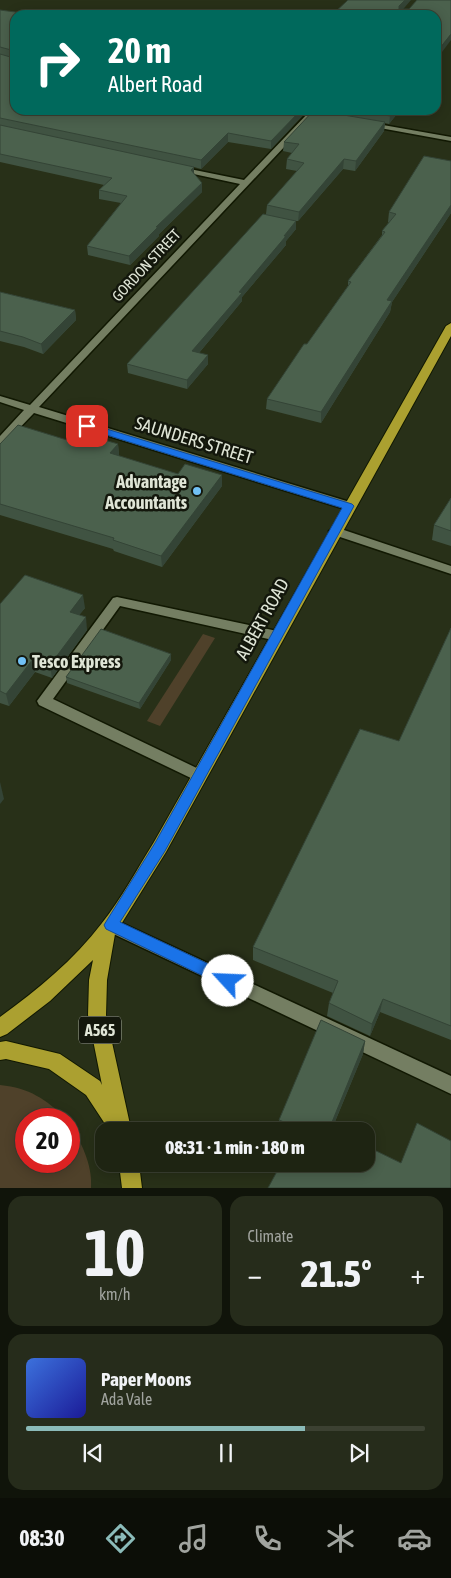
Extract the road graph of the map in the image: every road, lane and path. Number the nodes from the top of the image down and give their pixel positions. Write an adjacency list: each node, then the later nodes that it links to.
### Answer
1 (311, 115): 5 (street, GORDON STREET)
2 (358, 122): 3 (street)
3 (451, 139)
4 (170, 166): 5 (street)
5 (245, 183): 8 (street, GORDON STREET)
6 (451, 326): 10 (highway, ALBERT ROAD / A565)
7 (0, 399): 8 (street, SAUNDERS STREET)
8 (31, 408): 9 (street, GORDON STREET); 10 (street, SAUNDERS STREET)
9 (0, 442)
10 (349, 506): 11 (highway, ALBERT ROAD / A565)
11 (335, 531): 12 (street); 13 (highway, ALBERT ROAD / A565)
12 (451, 570)
13 (277, 636): 14 (highway, ALBERT ROAD / A565); 14 (street)
14 (200, 776): 15 (highway, ALBERT ROAD / A565)
15 (109, 928): 16 (highway, ALBERT ROAD / A565); 18 (street); 20 (highway, ALBERT ROAD / A565)
16 (0, 1028)
17 (0, 1050): 19 (highway, A565)
18 (451, 1085)
19 (116, 1122)
20 (119, 1122)
21 (130, 1172): 22 (highway)
22 (132, 1188)

